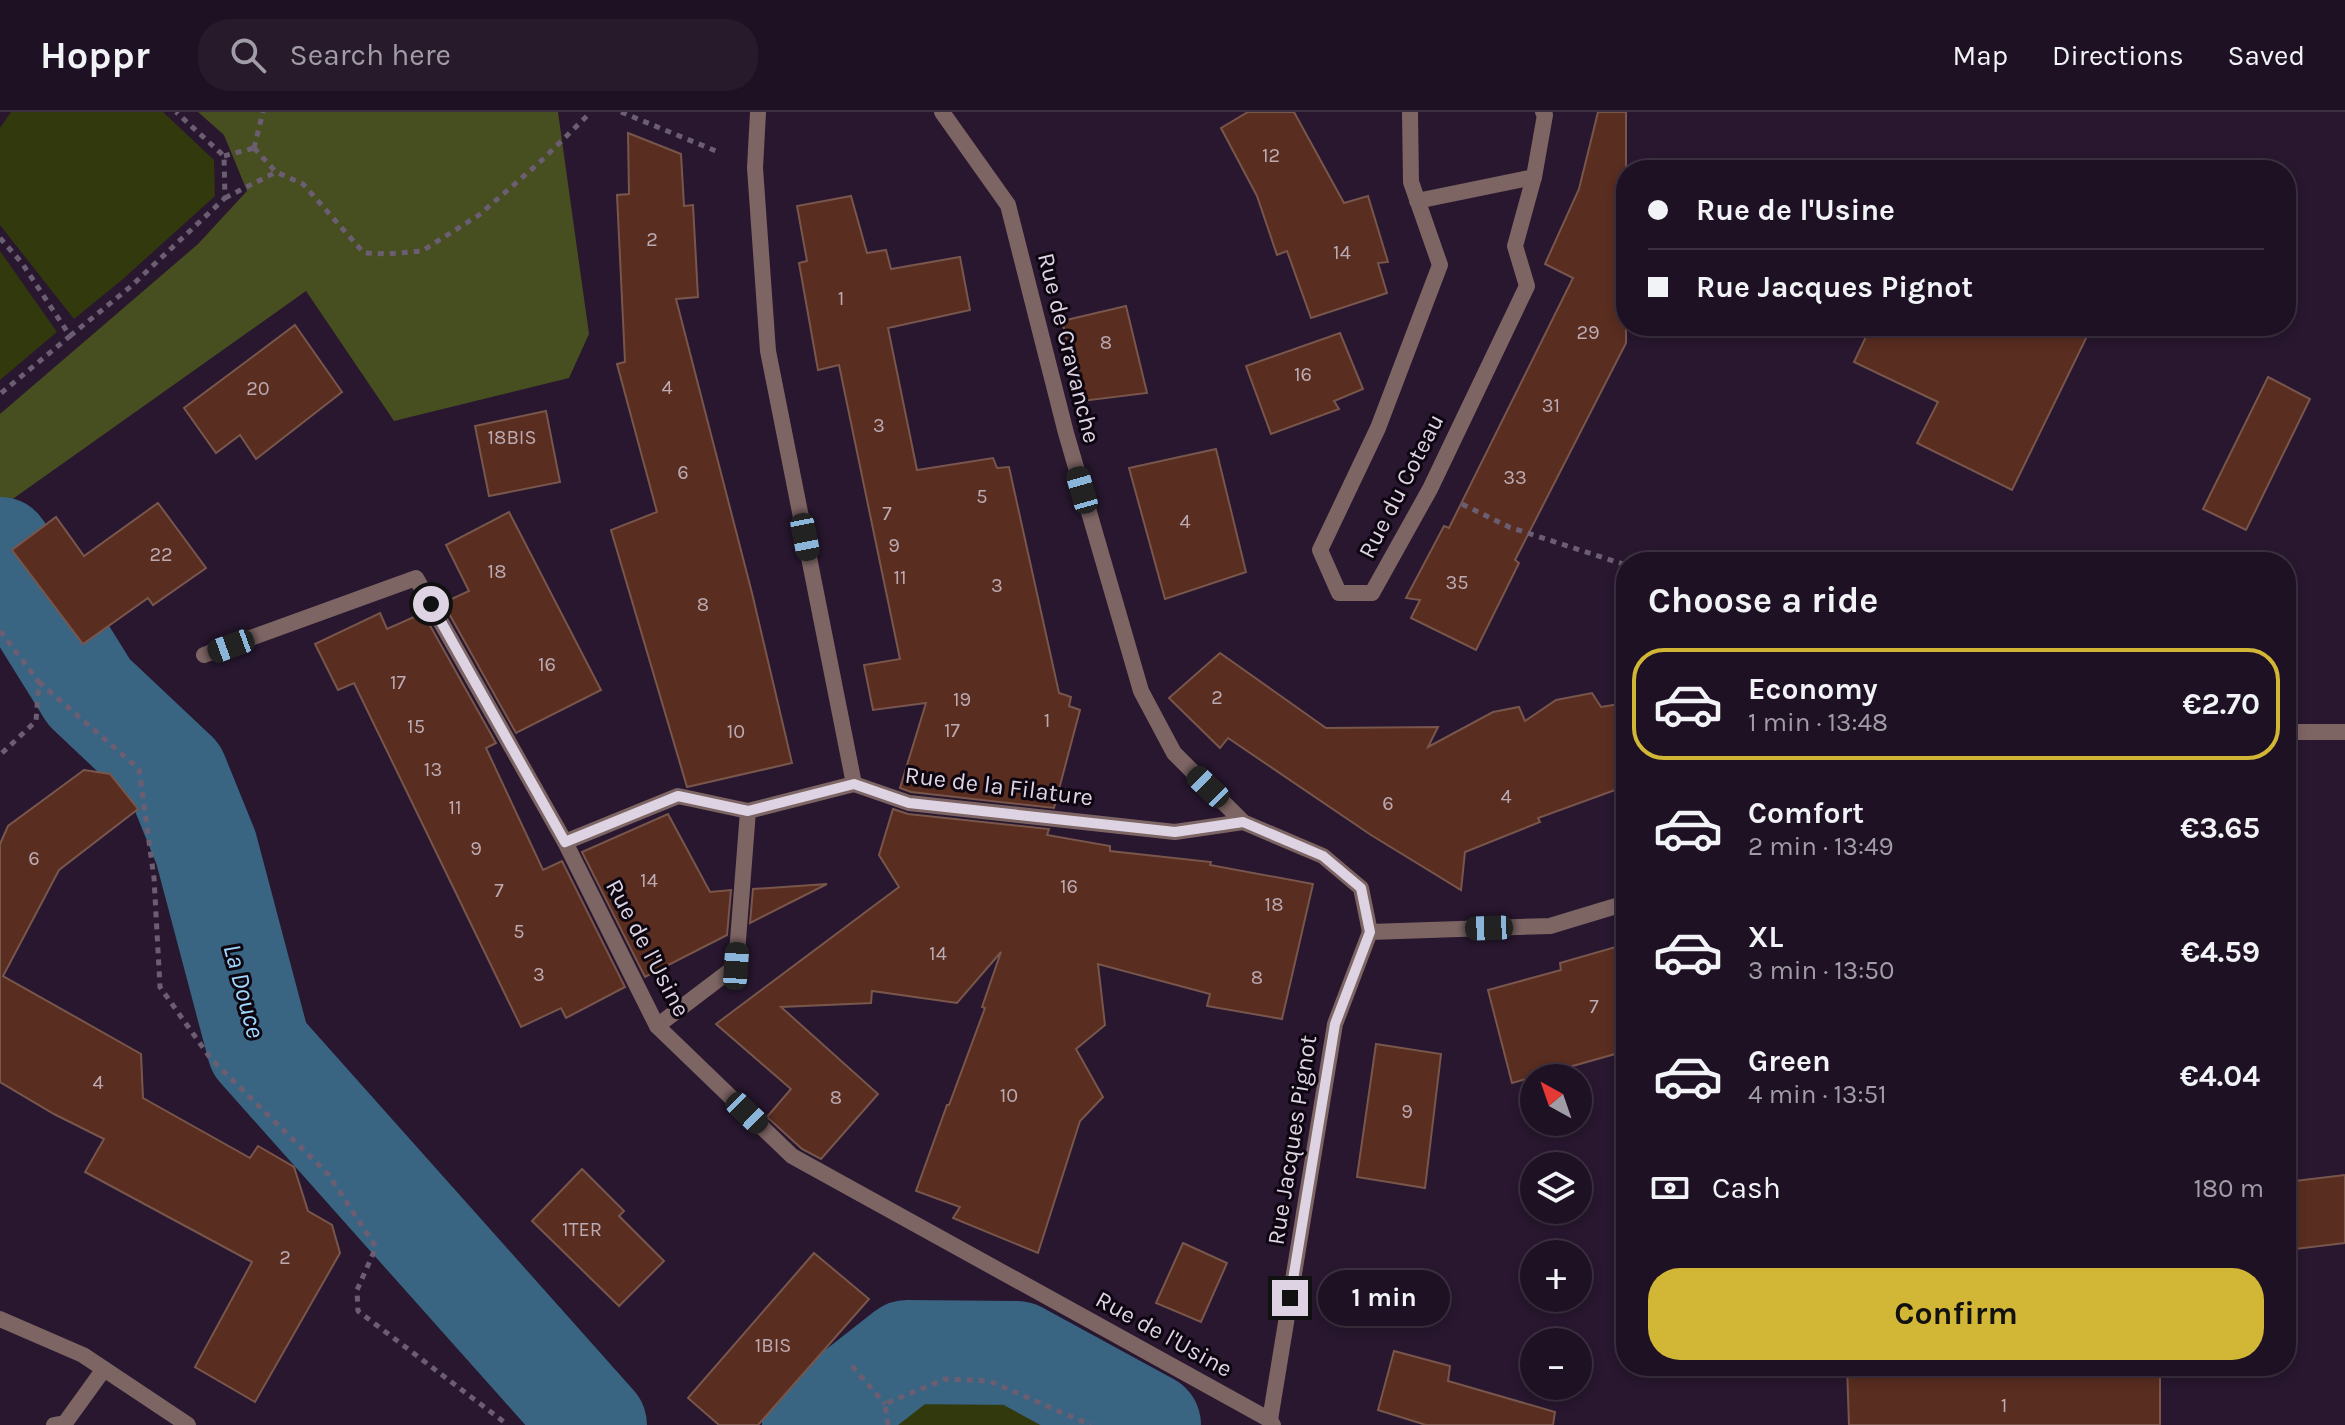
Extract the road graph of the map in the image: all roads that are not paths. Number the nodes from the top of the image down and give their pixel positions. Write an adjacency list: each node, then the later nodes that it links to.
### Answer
1 (758, 112): 10 (street)
2 (942, 112): 12 (street, Rue de Cravanche)
3 (1410, 112): 6 (street, Rue du Coteau)
4 (1543, 112): 5 (street, Rue du Coteau)
5 (1534, 177): 6 (street); 6 (street, Rue du Coteau)
6 (1417, 201)
7 (204, 655): 13 (street, Rue de l'Usine)
8 (2296, 732): 9 (street)
9 (2345, 732)
10 (854, 784): 11 (street); 12 (street, Rue de la Filature)
11 (748, 811): 13 (street); 16 (street)
12 (1243, 822): 15 (street, Rue de Cravanche)
13 (565, 842): 16 (street, Rue de l'Usine)
14 (1616, 906): 15 (street)
15 (1370, 932): 19 (street, Rue Jacques Pignot)
16 (657, 1026): 19 (street, Rue de l'Usine)
17 (0, 1319): 18 (street)
18 (104, 1369): 20 (street); 21 (street)
19 (1272, 1422)
20 (54, 1425)
21 (188, 1425)

